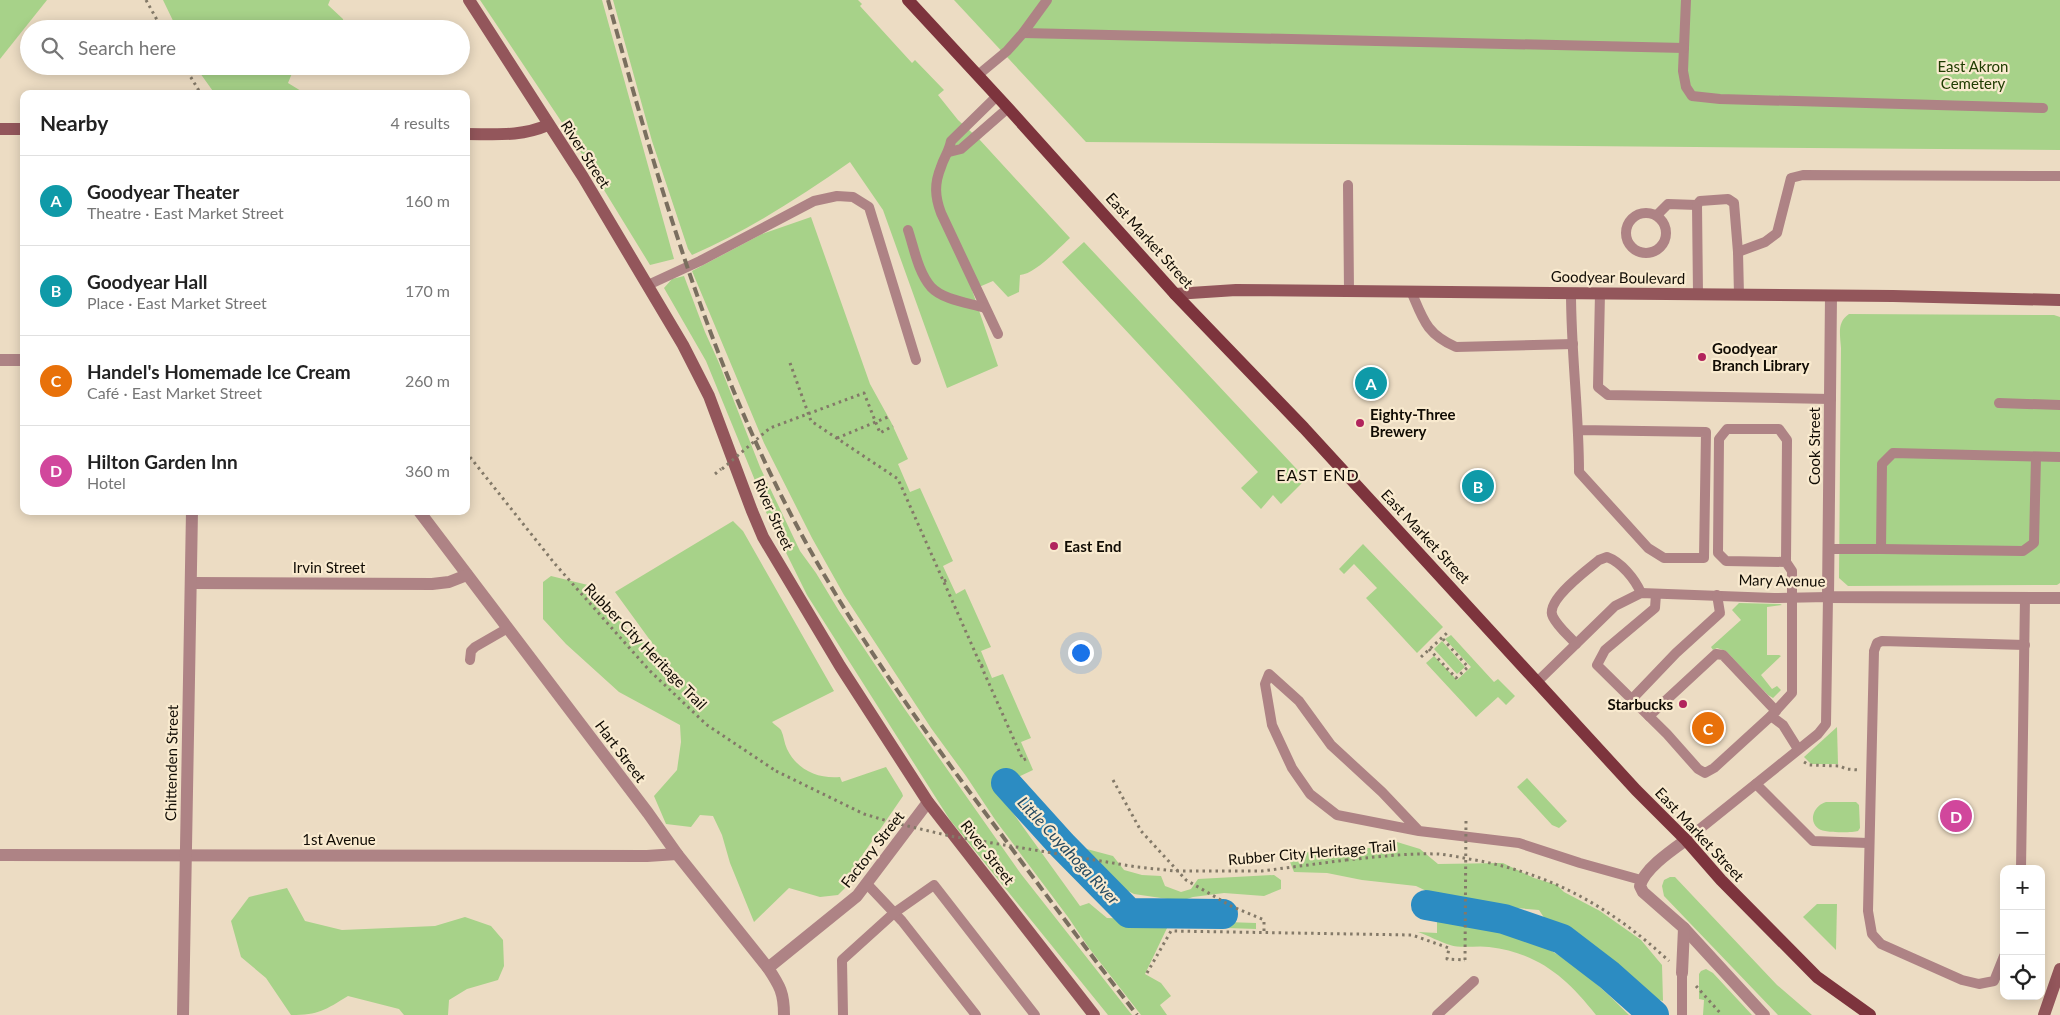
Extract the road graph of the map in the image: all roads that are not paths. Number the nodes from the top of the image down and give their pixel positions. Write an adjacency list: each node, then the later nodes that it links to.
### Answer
1 (468, 0): 11 (street, River Street)
2 (908, 0): 7 (main road, East Market Street)
3 (1047, 0): 5 (lane)
4 (1686, 0): 6 (lane)
5 (1023, 33): 6 (lane); 7 (lane)
6 (1684, 48): 10 (lane)
7 (978, 75): 8 (main road, East Market Street)
8 (997, 96): 9 (main road, East Market Street); 15 (lane)
9 (1008, 108): 15 (lane); 27 (main road, East Market Street)
10 (2043, 108)
11 (548, 125): 14 (street); 22 (street, River Street)
12 (0, 129): 13 (street)
13 (20, 130)
14 (470, 134)
15 (949, 152): 32 (lane)
16 (2060, 176): 21 (lane)
17 (1348, 185): 23 (lane)
18 (1697, 205): 19 (lane); 21 (lane); 28 (lane)
19 (1657, 215): 19 (lane)
20 (908, 230): 32 (lane)
21 (1738, 252): 29 (lane)
22 (648, 285): 37 (lane); 68 (street, River Street)
23 (1349, 291): 24 (street, Goodyear Boulevard); 27 (street, Goodyear Boulevard)
24 (1411, 292): 25 (street, Goodyear Boulevard); 34 (lane)
25 (1571, 293): 26 (street, Goodyear Boulevard); 34 (lane)
26 (1600, 293): 28 (street, Goodyear Boulevard); 38 (lane)
27 (1175, 294): 62 (main road, East Market Street)
28 (1698, 294): 29 (street, Goodyear Boulevard)
29 (1739, 295): 30 (street, Goodyear Boulevard)
30 (1831, 296): 31 (street, Goodyear Boulevard); 38 (street, Cook Street)
31 (2060, 300)
32 (985, 308): 33 (lane)
33 (998, 334)
34 (1573, 344): 41 (lane)
35 (0, 360): 36 (street)
36 (20, 360)
37 (916, 360)
38 (1831, 399): 46 (street, Cook Street)
39 (1999, 403): 40 (lane)
40 (2060, 405)
41 (1579, 430): 41 (lane)
42 (2036, 457): 43 (lane); 47 (lane); 47 (lane)
43 (2060, 457)
44 (192, 515): 50 (street, Chittenden Street)
45 (422, 515): 49 (street, Hart Street)
46 (1829, 549): 47 (lane); 54 (street, Cook Street)
47 (1881, 549)
48 (1786, 562): 48 (lane); 56 (lane)
49 (466, 575): 50 (street, Irvin Street); 58 (street, Hart Street)
50 (190, 582): 74 (street, Chittenden Street)
51 (1641, 593): 52 (lane, Mary Avenue); 59 (lane); 59 (lane)
52 (1656, 594): 53 (lane, Mary Avenue); 63 (lane)
53 (1718, 595): 56 (lane, Mary Avenue); 63 (lane)
54 (1828, 597): 55 (street, Mary Avenue); 56 (lane, Mary Avenue); 66 (lane)
55 (2025, 597): 57 (street, Mary Avenue); 60 (lane)
56 (1792, 598): 64 (lane)
57 (2060, 598)
58 (508, 628): 61 (lane); 72 (street, Hart Street)
59 (1576, 644): 62 (lane)
60 (2025, 645): 71 (lane); 75 (lane)
61 (470, 660)
62 (1538, 681): 70 (main road, East Market Street)
63 (1632, 699): 65 (lane)
64 (1774, 714): 65 (lane); 65 (lane); 66 (lane)
65 (1649, 716)
66 (1798, 749): 67 (lane)
67 (1756, 784): 70 (lane); 71 (lane)
68 (928, 802): 77 (street, Factory Street); 90 (street, River Street)
69 (1419, 831): 69 (lane); 76 (lane)
70 (1686, 840): 76 (street); 94 (main road, East Market Street)
71 (1868, 843): 80 (lane)
72 (677, 854): 74 (street, 1st Avenue); 81 (street, Hart Street)
73 (0, 855): 74 (street, 1st Avenue)
74 (186, 855): 85 (street, Chittenden Street)
75 (2021, 865)
76 (1641, 880): 79 (street)
77 (867, 884): 78 (lane); 81 (street, Factory Street)
78 (894, 912): 87 (lane); 88 (lane); 89 (lane)
79 (1684, 928): 83 (street); 93 (street)
80 (2000, 966)
81 (768, 968): 86 (street, Hart Street)
82 (2060, 969): 95 (street)
83 (1682, 973): 92 (lane)
84 (1474, 981): 91 (lane)
85 (183, 1015)
86 (784, 1015)
87 (844, 1015)
88 (976, 1015)
89 (1035, 1015)
90 (1094, 1015)
91 (1437, 1015)
92 (1682, 1015)
93 (1764, 1015)
94 (1870, 1015)
95 (2044, 1015)

